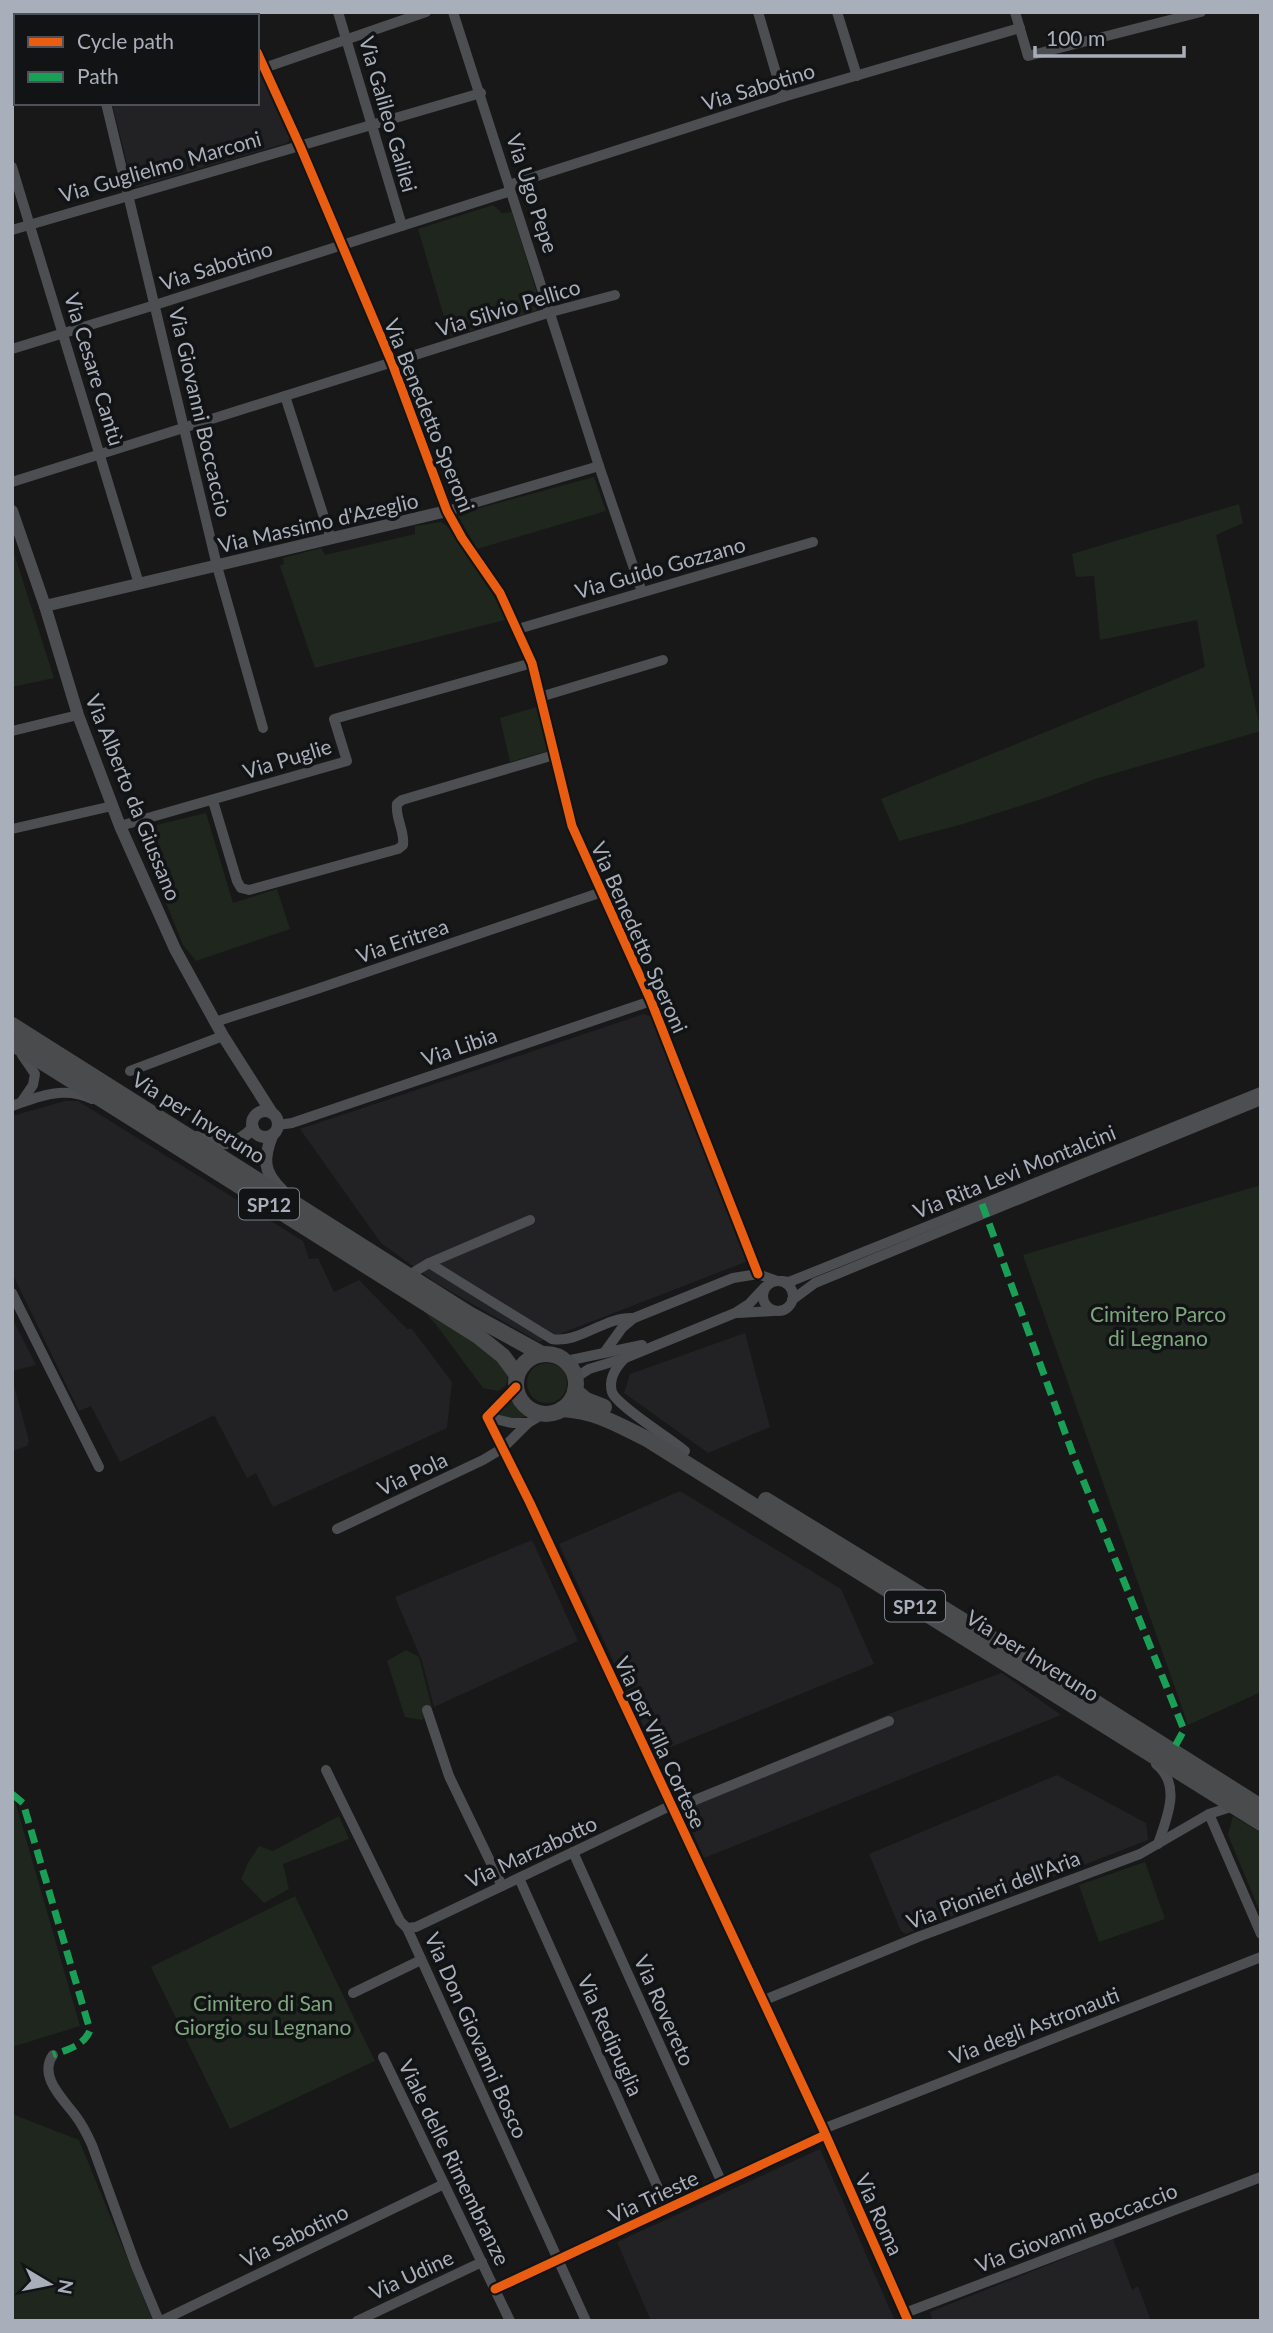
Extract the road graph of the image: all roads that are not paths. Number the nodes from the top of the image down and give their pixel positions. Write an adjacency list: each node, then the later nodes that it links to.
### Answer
1 (338, 12): 9 (street, Via Galileo Galilei)
2 (426, 12): 9 (street)
3 (453, 12): 13 (street, Via Ugo Pepe)
4 (758, 12): 14 (street)
5 (837, 12): 12 (street)
6 (1015, 12): 8 (street)
7 (1200, 12): 8 (street)
8 (1020, 28): 12 (street, Via Sabotino)
9 (347, 40): 11 (street); 16 (street, Via Galileo Galilei)
10 (259, 57): 11 (street, Via Benedetto Speroni)
11 (264, 68): 17 (street, Via Benedetto Speroni)
12 (857, 76): 14 (street, Via Sabotino)
13 (481, 93): 16 (street, Via Guglielmo Marconi); 19 (street, Via Ugo Pepe)
14 (783, 97): 19 (street, Via Sabotino)
15 (106, 105): 20 (street, Via Giovanni Boccaccio)
16 (372, 126): 17 (street, Via Guglielmo Marconi); 22 (street, Via Galileo Galilei)
17 (300, 146): 20 (street, Via Guglielmo Marconi); 24 (street, Via Benedetto Speroni)
18 (12, 167): 21 (street, Via Cesare Cantù)
19 (510, 188): 22 (street, Via Sabotino); 27 (street, Via Ugo Pepe)
20 (127, 195): 21 (street, Via Guglielmo Marconi); 26 (street, Via Giovanni Boccaccio)
21 (30, 225): 23 (street, Via Guglielmo Marconi); 28 (street, Via Cesare Cantù)
22 (402, 226): 24 (street, Via Sabotino)
23 (12, 230)
24 (342, 244): 26 (street, Via Sabotino); 30 (street, Via Benedetto Speroni)
25 (615, 295): 27 (street, Via Silvio Pellico)
26 (155, 305): 28 (street, Via Sabotino); 32 (street, Via Giovanni Boccaccio)
27 (551, 312): 30 (street, Via Silvio Pellico); 34 (street, Via Ugo Pepe)
28 (63, 333): 29 (street, Via Sabotino); 33 (street, Via Cesare Cantù)
29 (12, 349)
30 (391, 363): 31 (street, Via Silvio Pellico); 37 (street, Via Benedetto Speroni)
31 (285, 396): 32 (street, Via Silvio Pellico); 38 (street)
32 (185, 428): 33 (street, Via Silvio Pellico); 40 (street, Via Giovanni Boccaccio)
33 (101, 454): 35 (street, Via Silvio Pellico); 41 (street, Via Cesare Cantù)
34 (599, 466): 37 (street, Via Massimo d'Azeglio); 42 (street, Via Ugo Pepe)
35 (12, 482)
36 (12, 511): 43 (street, Via Alberto da Giussano)
37 (447, 511): 38 (street, Via Massimo d'Azeglio); 44 (street, Via Benedetto Speroni)
38 (331, 539): 40 (street, Via Massimo d'Azeglio)
39 (813, 542): 42 (street, Via Guido Gozzano)
40 (218, 566): 41 (street, Via Massimo d'Azeglio); 49 (street, Via Giovanni Boccaccio)
41 (139, 584): 43 (street, Via Massimo d'Azeglio)
42 (642, 592): 44 (street, Via Guido Gozzano)
43 (45, 606): 48 (street, Via Alberto da Giussano)
44 (518, 629): 46 (street, Via Benedetto Speroni)
45 (663, 660): 47 (street)
46 (532, 663): 47 (street, Via Benedetto Speroni); 52 (street, Via Puglie)
47 (540, 697): 51 (street, Via Benedetto Speroni)
48 (78, 715): 50 (street); 53 (street, Via Alberto da Giussano)
49 (262, 728)
50 (12, 731)
51 (554, 755): 52 (street); 56 (street, Via Benedetto Speroni)
52 (213, 801): 54 (street, Via Puglie)
53 (112, 806): 54 (street, Via Alberto da Giussano); 55 (street)
54 (120, 826): 58 (street, Via Alberto da Giussano)
55 (12, 829)
56 (601, 892): 57 (street, Via Benedetto Speroni); 58 (street, Via Eritrea)
57 (651, 1001): 70 (street, Via Libia); 75 (street, Via Benedetto Speroni)
58 (215, 1022): 60 (street, Via Alberto da Giussano)
59 (12, 1025): 71 (main road, Via per Inveruno / SP12)
60 (223, 1036): 62 (street); 63 (street, Via Alberto da Giussano)
61 (12, 1043): 66 (street); 68 (main road, Via per Inveruno / SP12)
62 (130, 1071)
63 (252, 1082): 67 (street, Via Alberto da Giussano); 69 (street, Via Alberto da Giussano)
64 (1261, 1092): 77 (street, Via Rita Levi Montalcini)
65 (1261, 1100): 80 (street, Via Rita Levi Montalcini)
66 (16, 1104): 68 (street)
67 (272, 1113): 69 (street); 70 (street)
68 (130, 1117): 90 (main road, Via per Inveruno / SP12)
69 (254, 1121): 70 (street); 71 (street)
70 (275, 1130): 72 (street)
71 (182, 1132): 72 (main road, Via per Inveruno / SP12)
72 (292, 1200): 76 (main road, Via per Inveruno / SP12)
73 (530, 1220): 74 (street)
74 (429, 1263): 76 (street); 84 (street)
75 (758, 1274): 77 (street); 83 (street)
76 (409, 1275): 87 (main road, Via per Inveruno / SP12)
77 (779, 1281): 78 (street); 80 (street)
78 (765, 1287): 81 (street); 82 (street)
79 (12, 1293): 98 (street)
80 (792, 1300): 81 (street)
81 (774, 1311): 82 (street)
82 (735, 1313): 85 (street)
83 (634, 1318): 84 (street); 86 (street)
84 (592, 1329): 86 (street)
85 (669, 1339): 86 (street); 88 (street)
86 (607, 1349): 89 (street)
87 (542, 1354): 89 (main road); 90 (main road)
88 (625, 1357): 91 (street); 97 (street, Via per Inveruno)
89 (566, 1361): 91 (main road)
90 (517, 1381): 93 (main road); 94 (street)
91 (575, 1384): 92 (main road); 97 (main road, Via per Inveruno / SP12)
92 (562, 1409): 93 (main road); 100 (main road, Via per Inveruno / SP12)
93 (543, 1414): 95 (street)
94 (487, 1417): 95 (street); 96 (street, Via per Villa Cortese)
95 (528, 1423): 96 (street)
96 (503, 1448): 99 (street, Via Pola); 105 (street, Via per Villa Cortese)
97 (685, 1451): 106 (main road, Via per Inveruno / SP12)
98 (99, 1467)
99 (337, 1529)
100 (1006, 1663): 104 (main road, Via per Inveruno / SP12); 109 (street)
101 (427, 1710): 112 (street)
102 (889, 1721): 105 (street, Via Marzabotto)
103 (326, 1770): 113 (street, Via Don Giovanni Bosco)
104 (1234, 1805): 107 (street, Via Pionieri dell'Aria); 108 (main road, Via per Inveruno / SP12)
105 (672, 1807): 110 (street, Via Marzabotto); 118 (street, Via per Villa Cortese)
106 (1261, 1807)
107 (1209, 1814): 109 (street, Via Pionieri dell'Aria); 114 (street)
108 (1261, 1823)
109 (1158, 1844): 118 (street, Via Pionieri dell'Aria)
110 (573, 1852): 111 (street, Via Marzabotto); 123 (street, Via Rovereto)
111 (519, 1878): 112 (street, Via Marzabotto); 125 (street, Via Redipuglia)
112 (502, 1886): 113 (street, Via Marzabotto)
113 (407, 1928): 116 (street, Via Don Giovanni Bosco)
114 (1261, 1934)
115 (1261, 1957): 121 (street, Via degli Astronauti)
116 (422, 1960): 117 (street); 126 (street, Via Don Giovanni Bosco)
117 (353, 1993)
118 (762, 2001): 121 (street, Via per Villa Cortese)
119 (53, 2055): 130 (street)
120 (383, 2057): 124 (street, Viale delle Rimembranze)
121 (822, 2129): 123 (street, Via Trieste); 129 (street, Via Roma)
122 (1261, 2177): 129 (street, Via Giovanni Boccaccio)
123 (722, 2183): 125 (street, Via Trieste)
124 (444, 2184): 127 (street, Viale delle Rimembranze); 130 (street, Via Sabotino)
125 (667, 2208): 126 (street, Via Trieste)
126 (558, 2259): 128 (street, Via Trieste); 133 (street, Via Don Giovanni Bosco)
127 (482, 2262): 128 (street, Viale delle Rimembranze); 131 (street, Via Udine)
128 (495, 2289): 132 (street, Viale delle Rimembranze)
129 (906, 2317)
130 (160, 2321)
131 (357, 2321)
132 (510, 2321)
133 (586, 2321)

